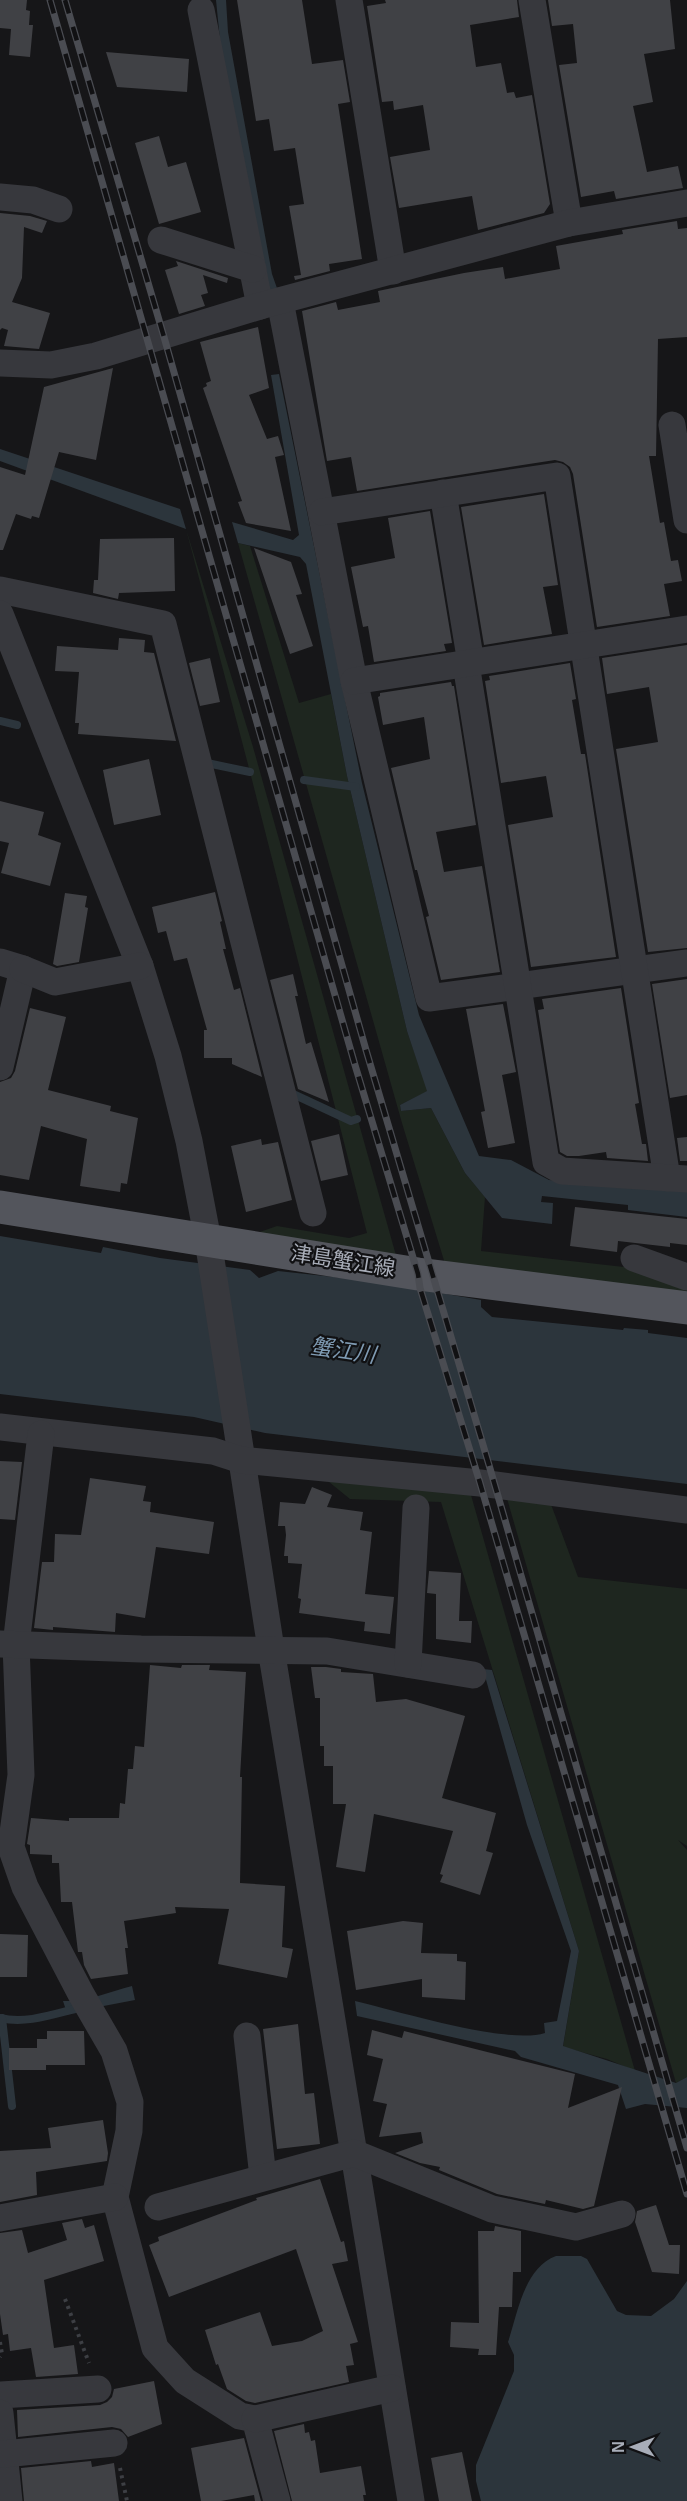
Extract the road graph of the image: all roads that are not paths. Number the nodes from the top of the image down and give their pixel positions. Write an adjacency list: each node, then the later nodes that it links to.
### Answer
1 (349, 0): 10 (street)
2 (532, 0): 7 (street)
3 (201, 10): 9 (street)
4 (0, 197): 6 (street)
5 (687, 203): 7 (street)
6 (59, 208)
7 (569, 223): 10 (street)
8 (162, 240): 9 (street)
9 (253, 269): 11 (street)
10 (393, 271): 11 (street)
11 (270, 304): 12 (street); 15 (street)
12 (0, 363)
13 (672, 425): 16 (street)
14 (443, 493): 15 (street); 20 (street); 21 (street)
15 (322, 512): 22 (street)
16 (687, 520)
17 (0, 590): 31 (street)
18 (0, 614): 25 (street)
19 (687, 629): 20 (street)
20 (584, 645): 21 (street); 26 (street)
21 (468, 663): 22 (street); 27 (street)
22 (354, 681): 27 (street)
23 (687, 963): 26 (street)
24 (11, 965): 25 (street); 28 (street)
25 (140, 966): 32 (street)
26 (634, 969): 27 (street); 29 (street)
27 (518, 986): 29 (street)
28 (0, 1067)
29 (677, 1179)
30 (0, 1207): 32 (main road, 津島蟹江線)
31 (313, 1213)
32 (209, 1250): 35 (main road, 津島蟹江線); 38 (street)
33 (634, 1258): 34 (street)
34 (687, 1277)
35 (687, 1308)
36 (0, 1427): 37 (street)
37 (41, 1434): 38 (street); 41 (street)
38 (240, 1451): 40 (street); 42 (street)
39 (416, 1508): 43 (street)
40 (687, 1510)
41 (8, 1645): 42 (street); 45 (street)
42 (271, 1649): 43 (street); 47 (street)
43 (408, 1664): 44 (street)
44 (473, 1675)
45 (10, 1774): 49 (street)
46 (247, 2036): 48 (street)
47 (354, 2152): 48 (street); 51 (street); 53 (street)
48 (263, 2177): 50 (street)
49 (116, 2197): 52 (street); 57 (street)
50 (158, 2206)
51 (622, 2214)
52 (0, 2218)
53 (392, 2388): 57 (street); 62 (street)
54 (98, 2389): 55 (street)
55 (0, 2395)
56 (0, 2413): 59 (street)
57 (255, 2420): 61 (street)
58 (114, 2443): 59 (street)
59 (4, 2454): 60 (street)
60 (9, 2501)
61 (277, 2501)
62 (411, 2501)

